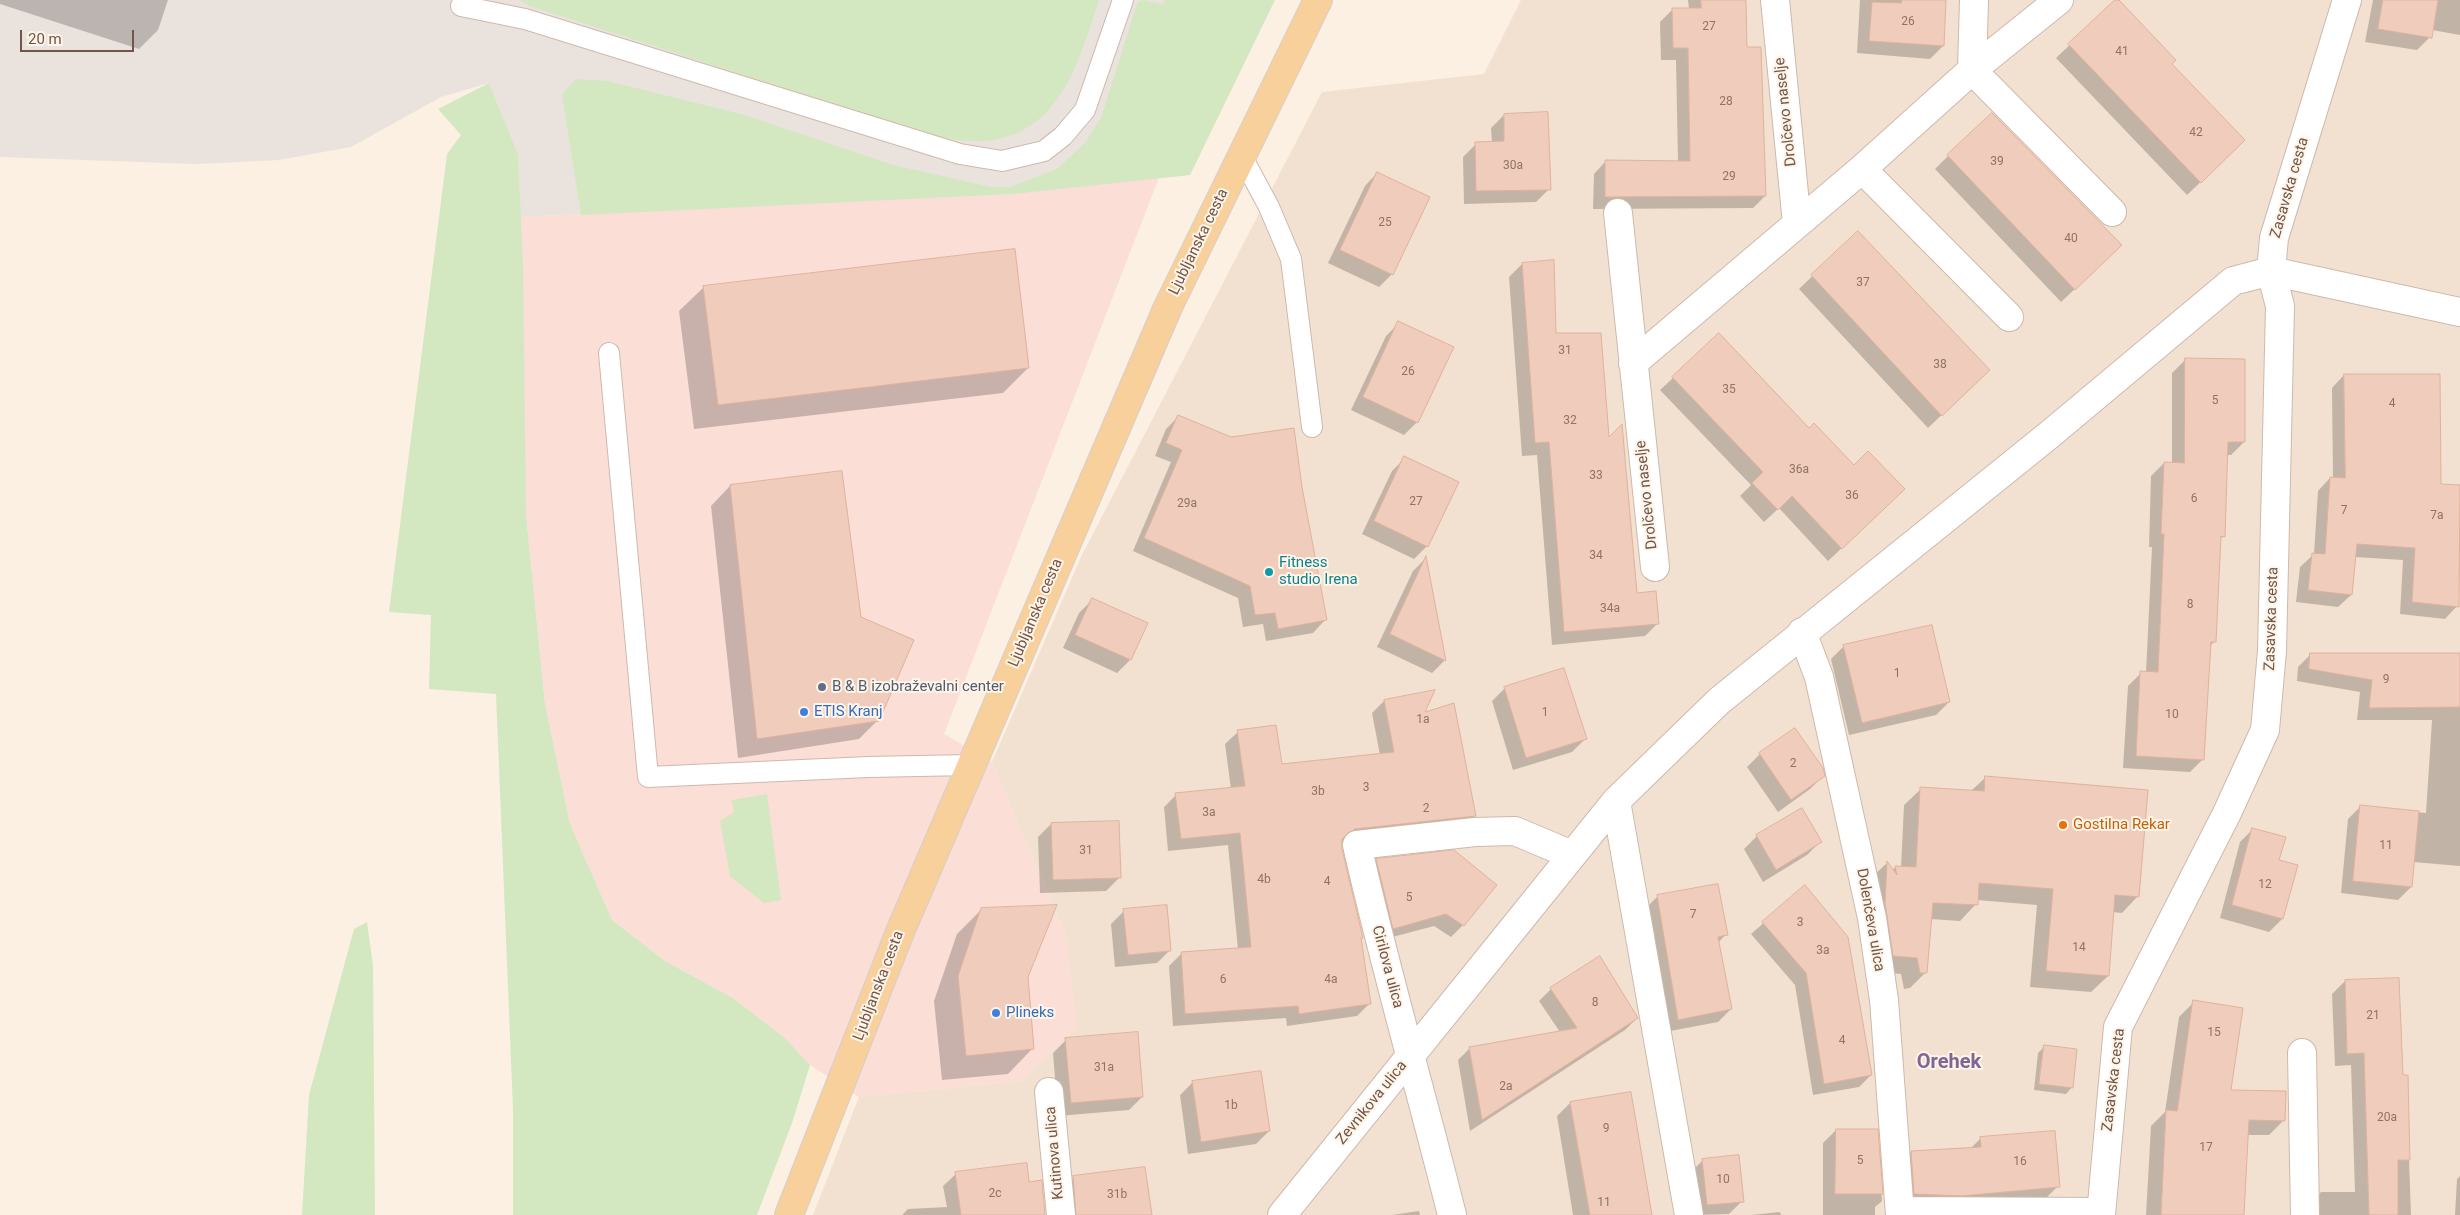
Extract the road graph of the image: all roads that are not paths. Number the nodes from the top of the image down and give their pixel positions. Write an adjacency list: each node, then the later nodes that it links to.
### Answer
1 (1122, 0): 7 (lane)
2 (1318, 0): 9 (main road, Ljubljanska cesta)
3 (1775, 0): 13 (street, Drolčevo naselje)
4 (1974, 0): 8 (street)
5 (2060, 0): 8 (street)
6 (2347, 0): 14 (street, Zasavska cesta)
7 (461, 6)
8 (1972, 70): 10 (street); 11 (street)
9 (1241, 155): 19 (lane); 22 (main road, Ljubljanska cesta)
10 (1862, 169): 13 (street); 16 (street)
11 (2112, 212)
12 (1618, 213): 18 (street, Drolčevo naselje)
13 (1797, 224): 18 (street)
14 (2272, 271): 15 (street); 21 (street); 30 (street, Zasavska cesta)
15 (2460, 312)
16 (2009, 317)
17 (609, 353): 22 (lane)
18 (1633, 363): 20 (street, Drolčevo naselje)
19 (1312, 427)
20 (1655, 567)
21 (1802, 632): 23 (street); 29 (street, Dolenčeva ulica)
22 (970, 765): 31 (main road, Ljubljanska cesta)
23 (1616, 801): 24 (street); 35 (street)
24 (1572, 855): 26 (street); 26 (street, Cirilova ulica)
25 (2302, 1053): 36 (street)
26 (1411, 1054): 28 (street, Zevnikova ulica); 34 (street, Zevnikova ulica)
27 (1049, 1092): 32 (street, Kutinova ulica)
28 (1304, 1203): 33 (street)
29 (1900, 1213): 30 (street)
30 (2101, 1213)
31 (789, 1215)
32 (1061, 1215)
33 (1282, 1215)
34 (1452, 1215)
35 (1689, 1215)
36 (2305, 1215)

